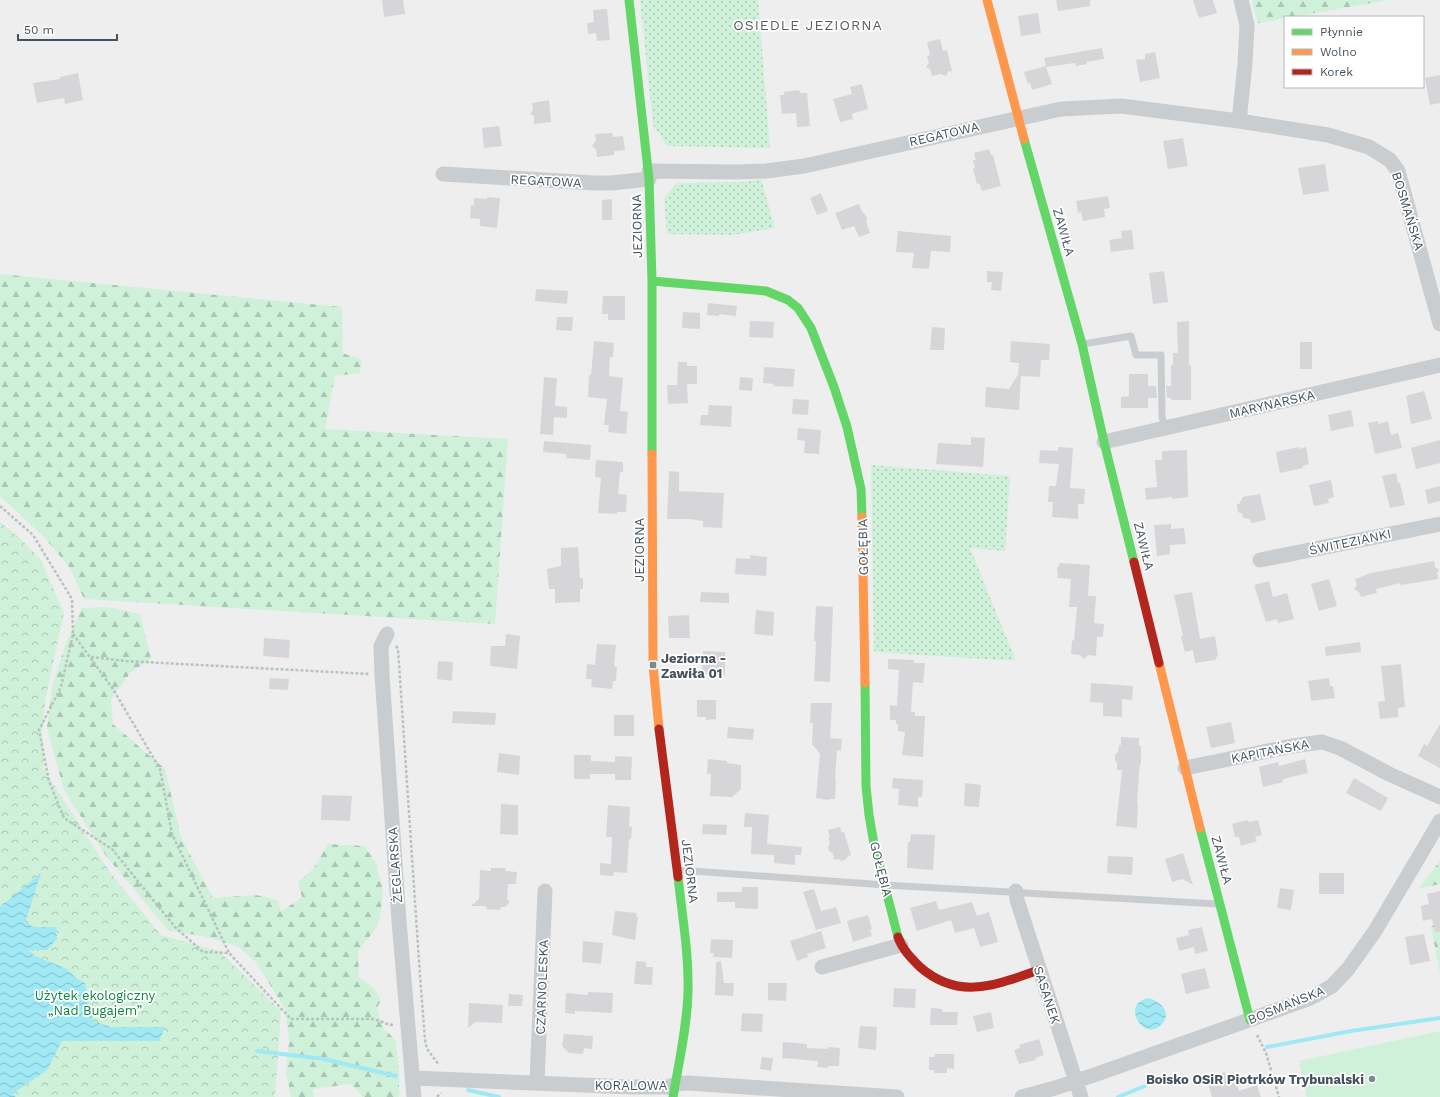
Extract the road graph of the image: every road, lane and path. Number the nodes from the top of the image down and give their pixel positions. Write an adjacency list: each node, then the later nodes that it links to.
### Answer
1 (629, 0): 7 (street, JEZIORNA)
2 (987, 0): 4 (street, ZAWIŁA)
3 (1242, 0): 5 (street)
4 (1018, 117): 5 (street, REGATOWA); 7 (street, REGATOWA); 10 (street, ZAWIŁA)
5 (1239, 121): 9 (street, BOSMAŃSKA)
6 (443, 174): 7 (street, REGATOWA)
7 (649, 175): 8 (street, JEZIORNA)
8 (652, 281): 24 (street, JEZIORNA); 25 (street, GOŁĘBIA)
9 (1440, 324)
10 (1082, 344): 12 (lane); 13 (street, ZAWIŁA)
11 (1440, 365): 12 (street, MARYNARSKA)
12 (1165, 428): 13 (street, MARYNARSKA)
13 (1104, 442): 21 (street, ZAWIŁA)
14 (0, 506): 17 (path)
15 (1440, 524): 16 (street, ŚWITEZIANKI)
16 (1260, 560)
17 (73, 634): 19 (path); 30 (path)
18 (387, 634): 20 (street, ŻEGLARSKA); 35 (path)
19 (90, 657): 20 (path); 30 (path)
20 (382, 675): 34 (street, ŻEGLARSKA)
21 (1185, 768): 22 (street, KAPITAŃSKA); 28 (street, ZAWIŁA)
22 (1440, 797)
23 (1440, 821): 33 (street, BOSMAŃSKA)
24 (677, 870): 25 (lane); 39 (street, JEZIORNA)
25 (885, 885): 27 (lane); 29 (street, GOŁĘBIA)
26 (545, 891): 38 (street, CZARNOLESKA)
27 (1016, 891): 28 (lane); 32 (street, SASANEK)
28 (1220, 904): 33 (street, ZAWIŁA)
29 (900, 945): 31 (street); 32 (street, GOŁĘBIA)
30 (229, 953): 34 (path)
31 (822, 967)
32 (1039, 970): 37 (street, SASANEK)
33 (1250, 1020): 37 (street, BOSMAŃSKA); 44 (path)
34 (407, 1023): 36 (street, ŻEGLARSKA)
35 (443, 1070)
36 (413, 1078): 38 (street, KORALOWA); 40 (street, ŻEGLARSKA)
37 (1075, 1081): 42 (street); 43 (street, SASANEK)
38 (537, 1082): 39 (street, KORALOWA)
39 (674, 1091): 41 (street, KORALOWA)
40 (414, 1097)
41 (897, 1097)
42 (1022, 1097)
43 (1081, 1097)
44 (1279, 1097)

